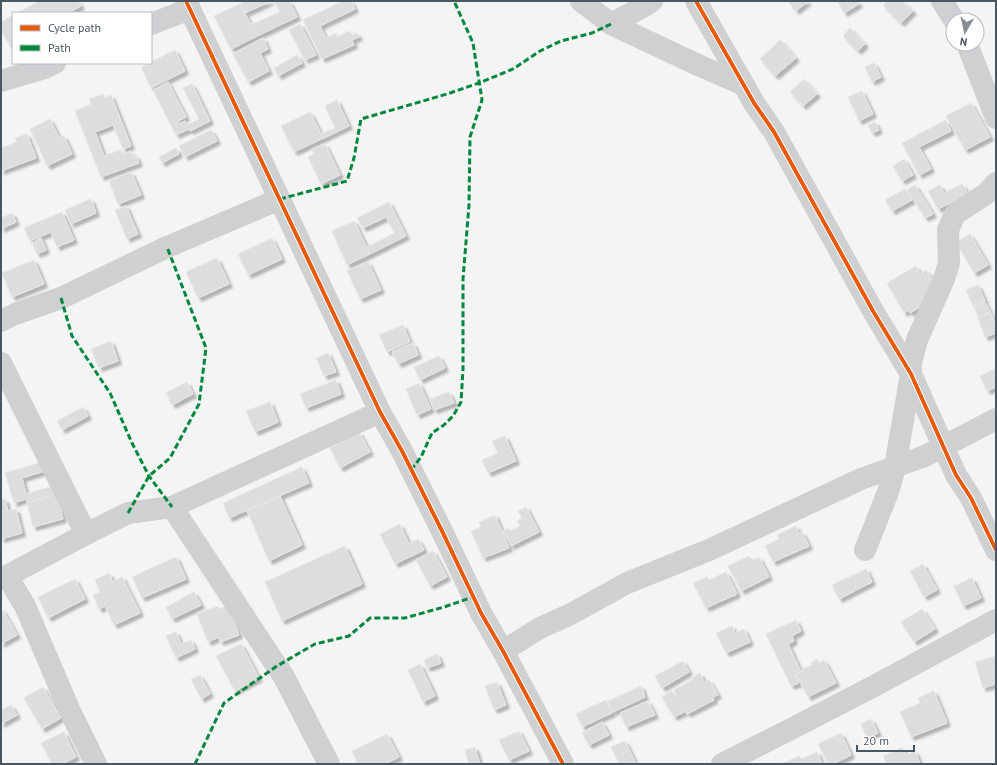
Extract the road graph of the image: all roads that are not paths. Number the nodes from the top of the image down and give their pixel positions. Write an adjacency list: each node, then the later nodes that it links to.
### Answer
1 (581, 1): 8 (street)
2 (652, 1): 8 (street)
3 (696, 1): 12 (street)
4 (942, 1): 6 (street)
5 (188, 5): 7 (street); 15 (street)
6 (949, 12)
7 (152, 23)
8 (611, 24): 12 (street)
9 (971, 52): 13 (street)
10 (53, 64): 11 (street)
11 (1, 81)
12 (744, 85): 18 (street)
13 (996, 118)
14 (996, 183): 18 (street)
15 (280, 199): 16 (street); 19 (street)
16 (1, 321)
17 (1, 363): 24 (street)
18 (911, 374): 21 (street); 22 (street)
19 (380, 412): 23 (street); 29 (street)
20 (996, 419): 21 (street)
21 (943, 447): 22 (street); 26 (street)
22 (895, 467): 25 (street); 29 (street)
23 (172, 507): 24 (street); 31 (street)
24 (86, 534): 27 (street)
25 (865, 550)
26 (996, 550)
27 (4, 578): 30 (street)
28 (996, 620): 33 (street)
29 (503, 651): 32 (street)
30 (96, 764)
31 (329, 764)
32 (563, 764)
33 (722, 764)

